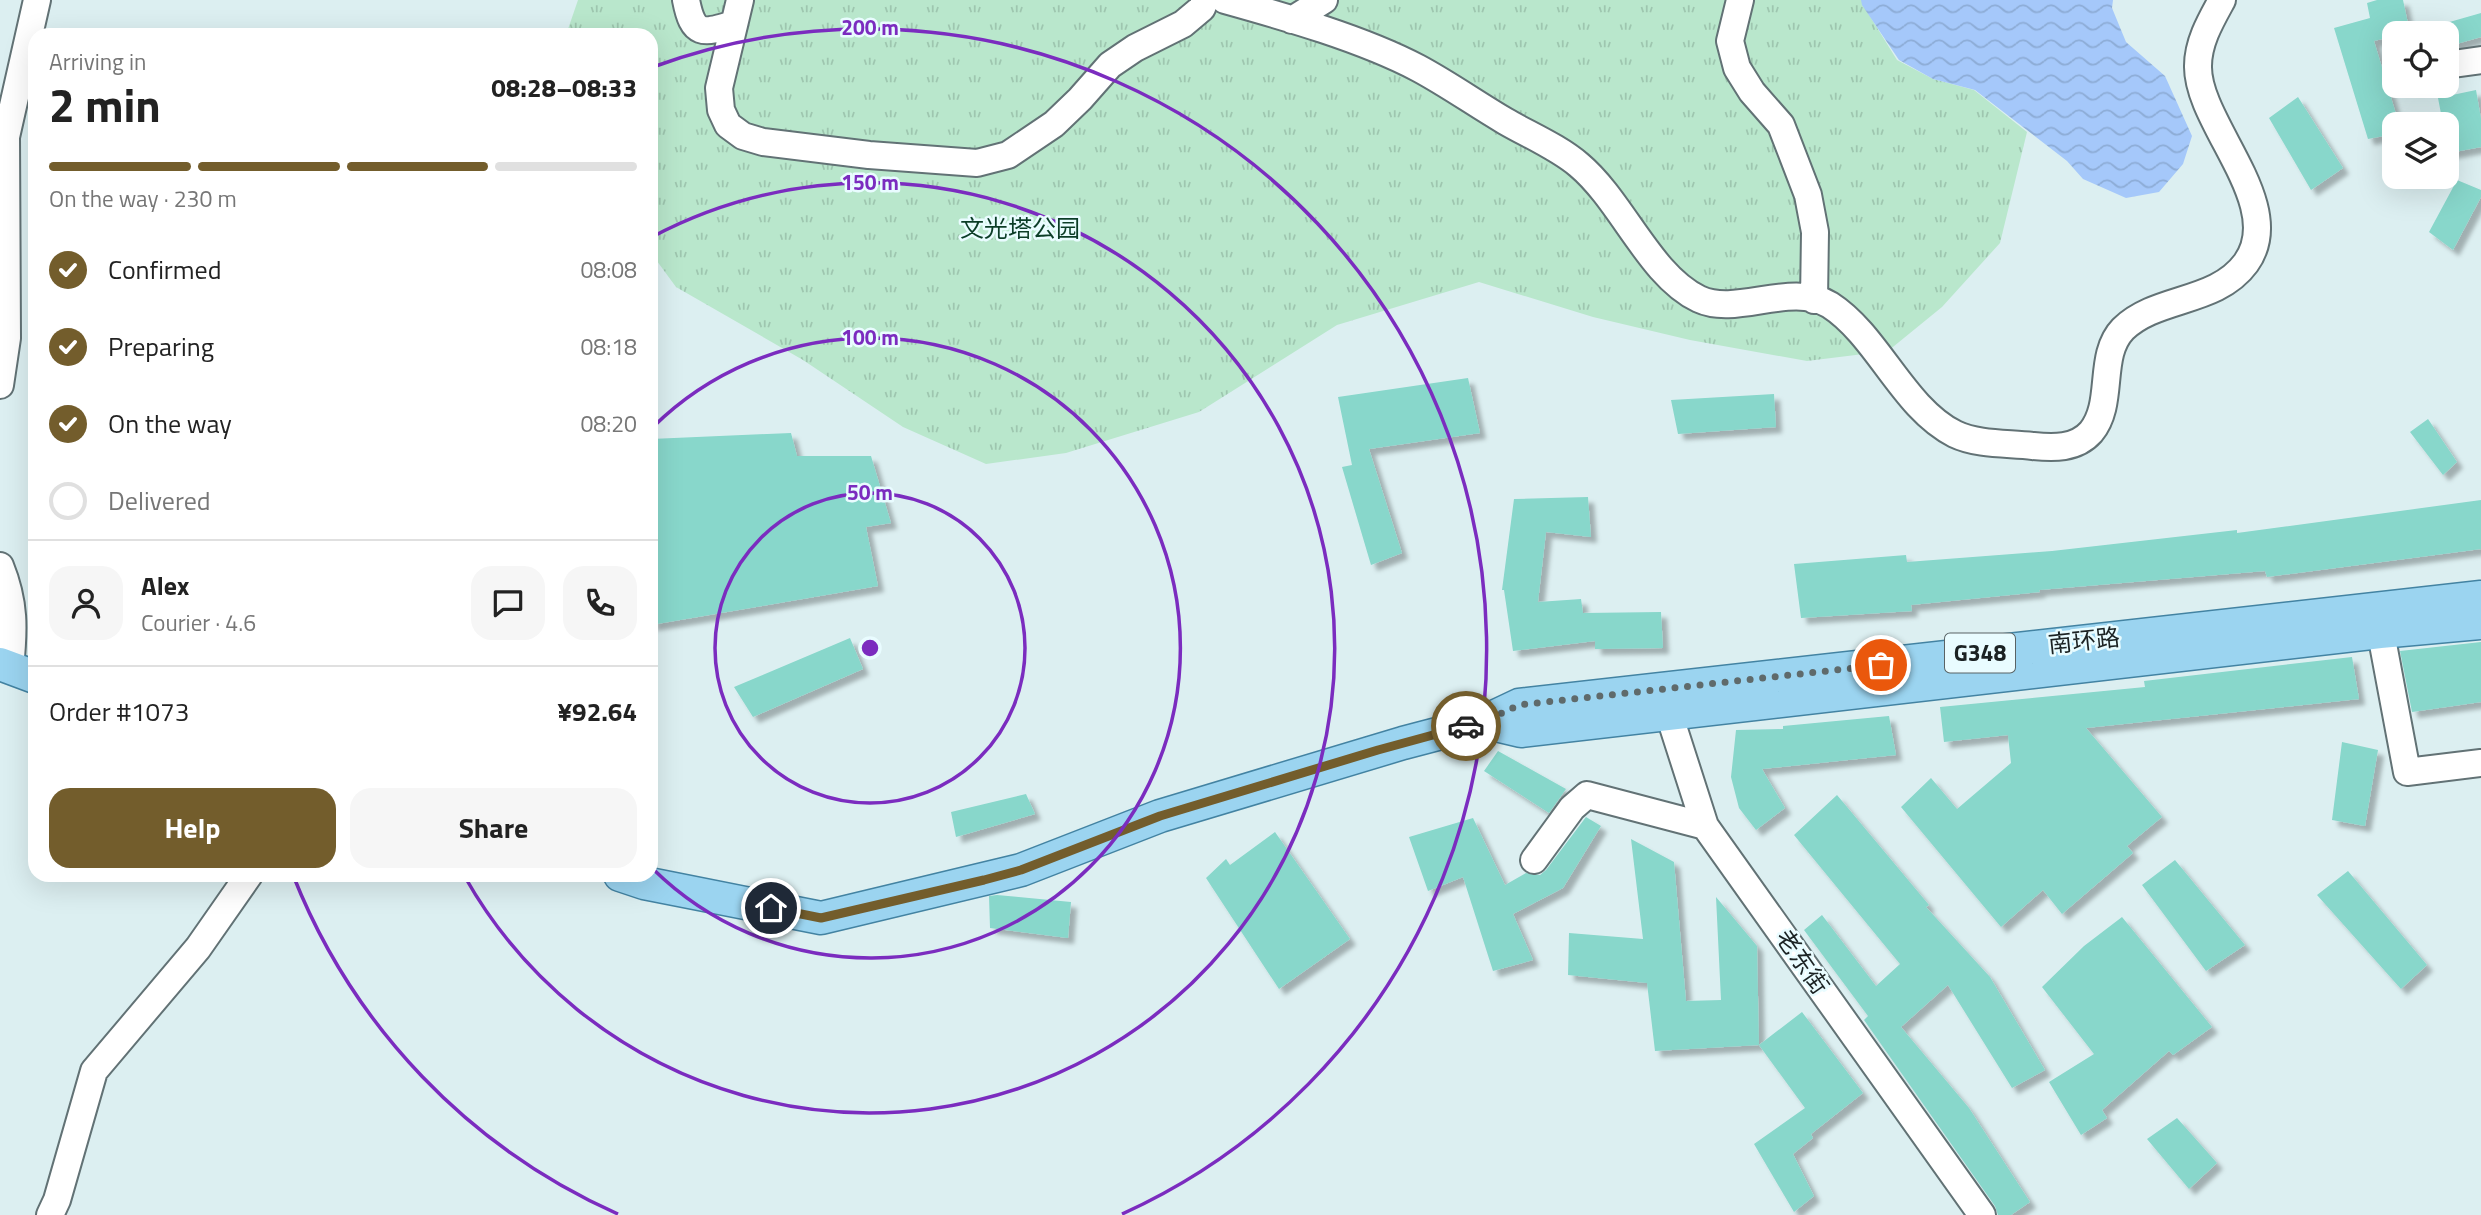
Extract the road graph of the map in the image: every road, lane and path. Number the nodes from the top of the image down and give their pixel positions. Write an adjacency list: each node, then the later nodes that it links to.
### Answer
1 (37, 0): 10 (street)
2 (686, 0): 8 (street)
3 (1205, 0): 8 (street)
4 (1225, 0): 9 (street)
5 (1324, 0): 9 (street)
6 (1740, 0): 14 (street)
7 (2222, 0): 14 (street)
8 (737, 12)
9 (1292, 20): 14 (street)
10 (31, 28)
11 (28, 40): 15 (street)
12 (2481, 60): 13 (street)
13 (2459, 63)
14 (1814, 300)
15 (0, 385)
16 (0, 566): 20 (street)
17 (2481, 597): 18 (main road, 南环路 / G348)
18 (2379, 620): 19 (main road, 南环路 / G348); 21 (main road, 南环路 / G348); 22 (street)
19 (2481, 623)
20 (15, 669)
21 (1668, 702): 23 (street, 老东街); 26 (main road, 南环路 / G348)
22 (2481, 763)
23 (1705, 826): 24 (street); 28 (street, 老东街)
24 (1534, 860)
25 (244, 882): 27 (street)
26 (641, 882)
27 (50, 1215)
28 (1982, 1215)

